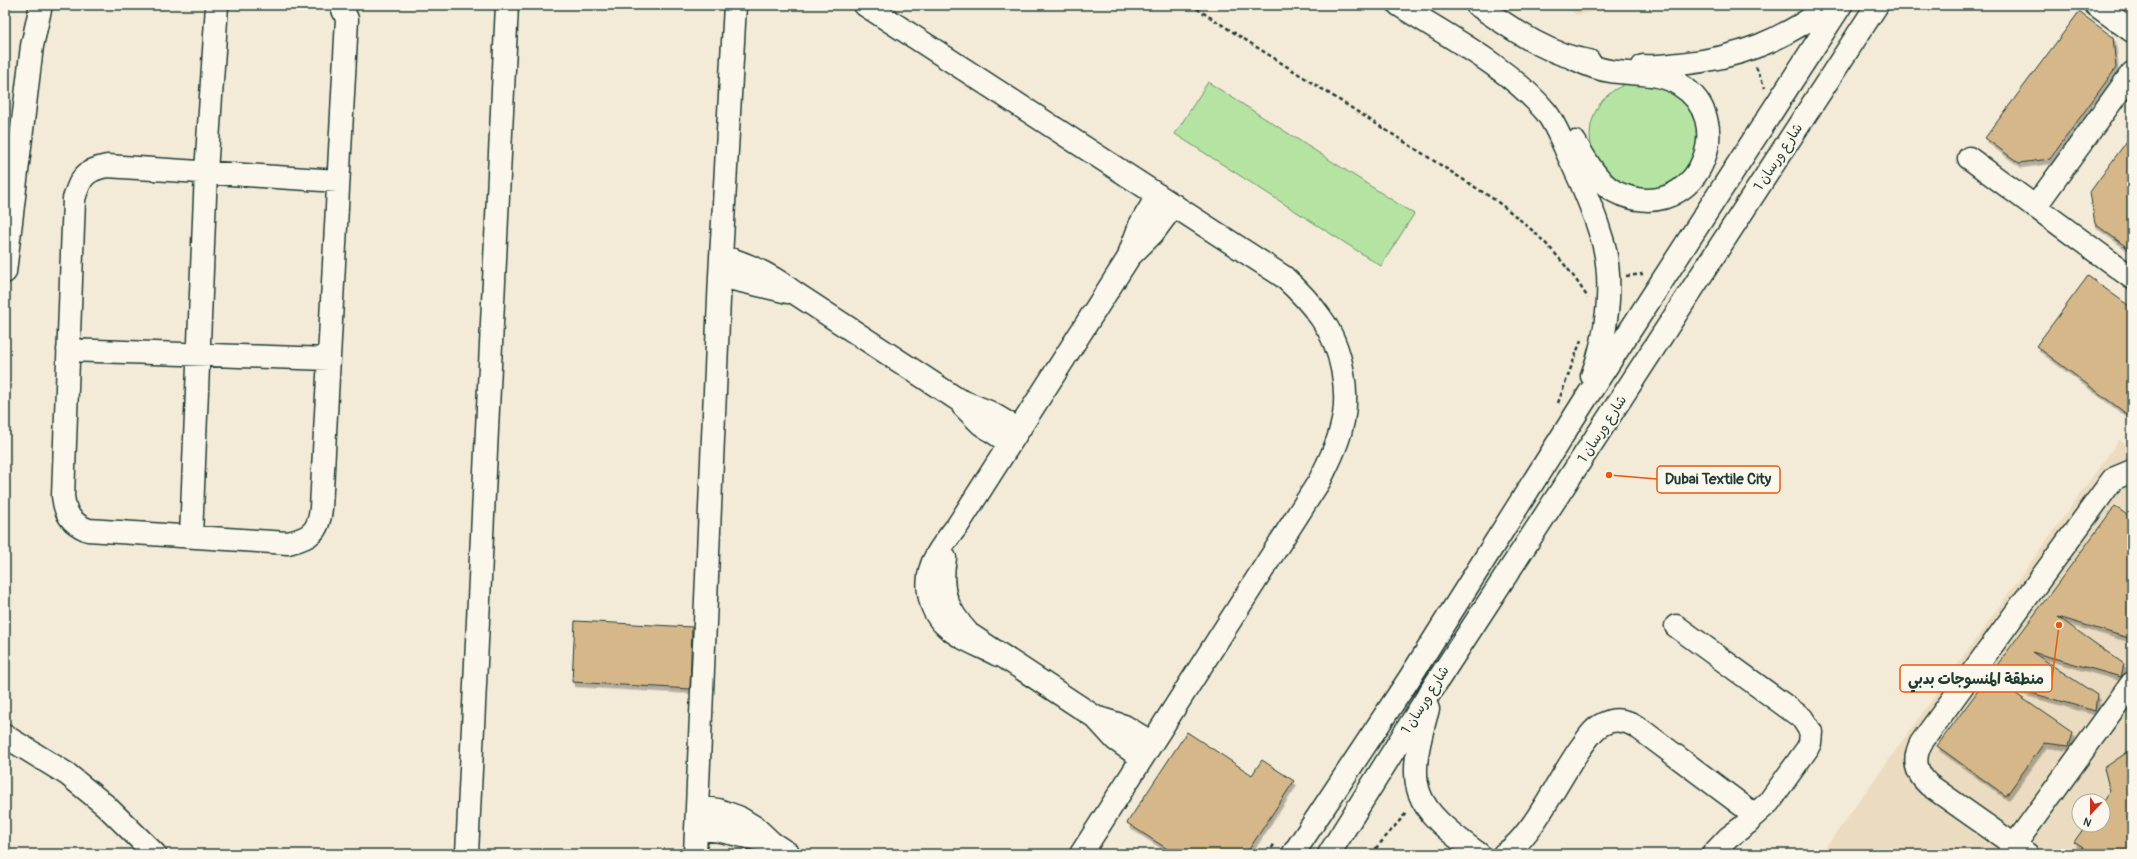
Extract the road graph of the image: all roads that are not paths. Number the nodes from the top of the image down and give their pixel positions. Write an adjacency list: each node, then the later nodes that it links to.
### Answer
1 (41, 5): 23 (street)
2 (217, 5): 18 (street)
3 (340, 5): 19 (street)
4 (507, 5): 44 (street)
5 (734, 5): 22 (street)
6 (865, 5): 20 (street)
7 (1399, 5): 16 (street)
8 (1477, 5): 14 (street)
9 (1830, 5): 14 (street)
10 (1841, 5): 28 (street, شارع ورسان 1)
11 (1877, 5): 34 (street, شارع ورسان 1)
12 (2096, 5): 13 (street)
13 (2132, 31)
14 (1576, 59): 16 (street)
15 (2132, 73): 21 (street)
16 (1547, 113): 28 (street)
17 (1969, 158): 21 (street)
18 (206, 172): 19 (street); 25 (street); 26 (street)
19 (338, 181): 27 (street)
20 (1166, 200): 29 (street); 36 (street)
21 (2035, 207): 24 (street)
22 (720, 266): 29 (street); 37 (street)
23 (5, 272)
24 (2132, 278)
25 (68, 350): 26 (street); 31 (street)
26 (199, 354): 27 (street); 31 (street)
27 (329, 359): 31 (street)
28 (1583, 403): 40 (street, شارع ورسان 1)
29 (1013, 436): 36 (street)
30 (2132, 471): 42 (street)
31 (191, 536)
32 (1676, 626): 38 (street)
33 (2132, 683): 42 (street)
34 (1434, 686): 47 (street, شارع ورسان 1); 48 (street)
35 (5, 736): 43 (street)
36 (1147, 750): 46 (street)
37 (697, 807): 39 (street); 41 (street)
38 (1750, 819): 49 (street); 50 (street)
39 (696, 828): 41 (street); 45 (street)
40 (1285, 847)
41 (780, 848)
42 (2017, 851)
43 (155, 854)
44 (468, 854)
45 (695, 854)
46 (1081, 854)
47 (1329, 854)
48 (1479, 854)
49 (1504, 854)
50 (1713, 854)

